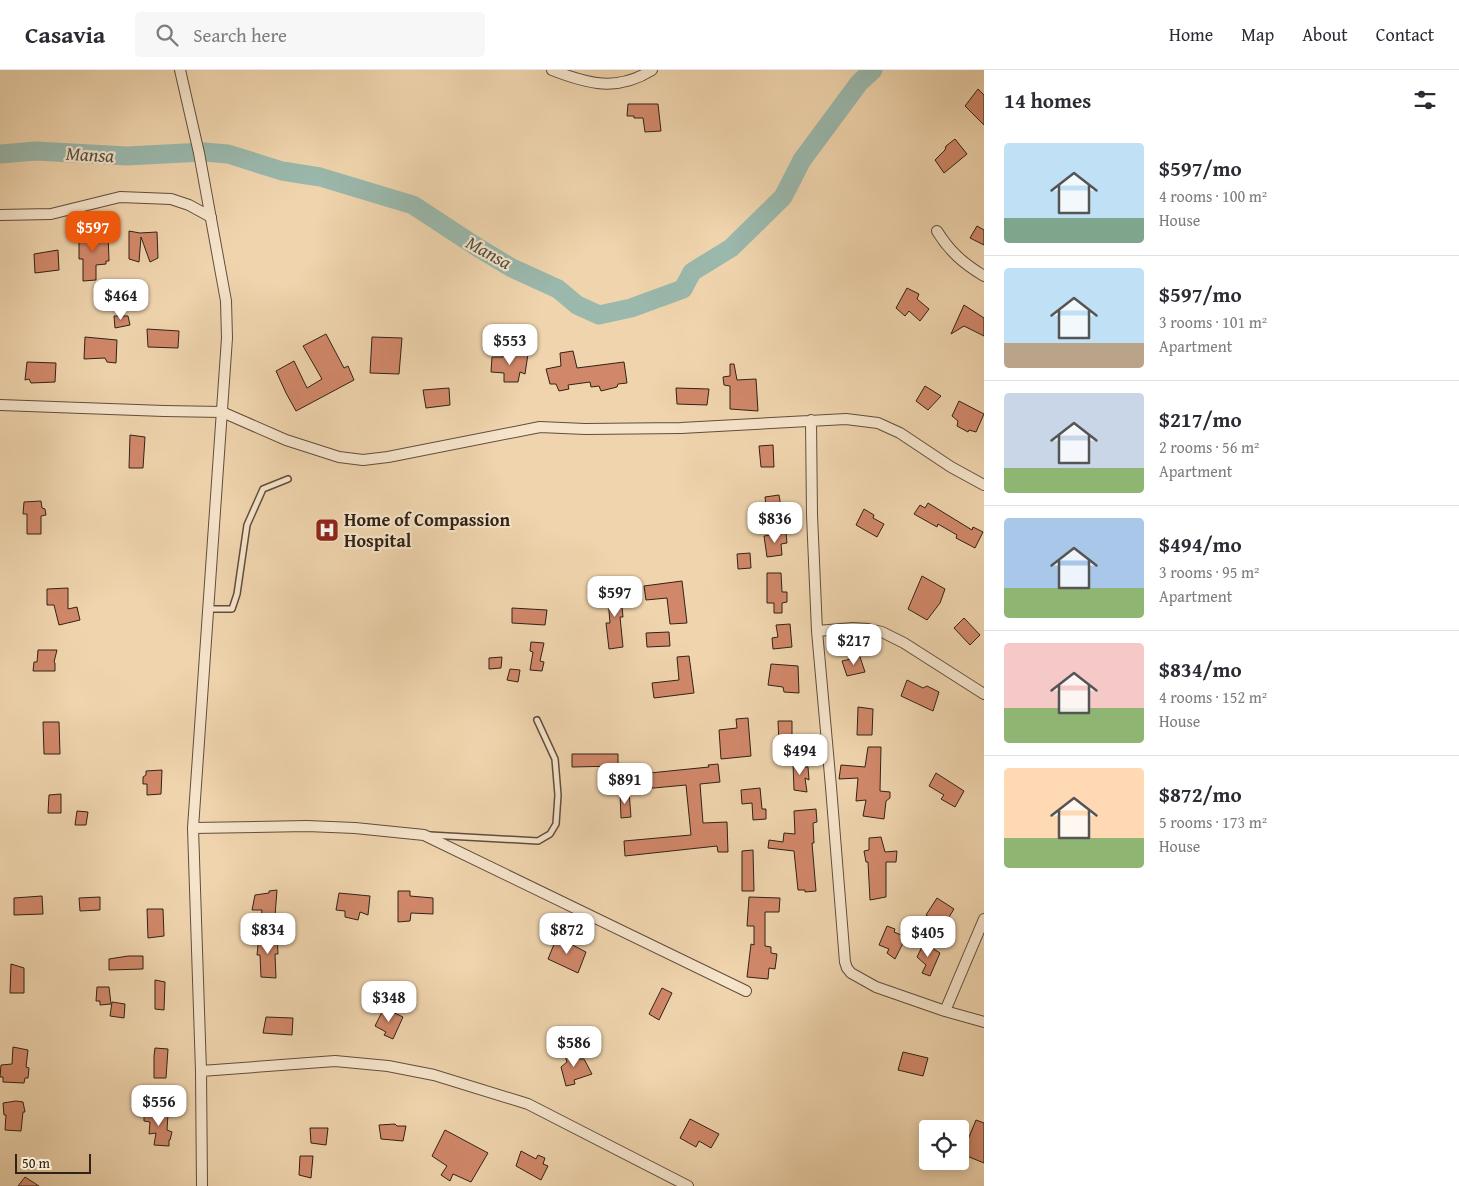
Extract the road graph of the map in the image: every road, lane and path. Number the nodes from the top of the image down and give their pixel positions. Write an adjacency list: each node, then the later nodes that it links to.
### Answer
1 (180, 70): 5 (street)
2 (552, 70): 3 (street)
3 (652, 70)
4 (0, 215): 5 (street)
5 (211, 216): 9 (street)
6 (937, 231): 7 (street)
7 (984, 276)
8 (0, 405): 9 (street)
9 (222, 412): 10 (street); 13 (street)
10 (811, 420): 12 (street); 14 (street)
11 (288, 479): 13 (lane)
12 (984, 485)
13 (208, 609): 17 (street)
14 (817, 631): 15 (street); 21 (street)
15 (984, 694)
16 (537, 720): 18 (lane)
17 (193, 828): 18 (street); 23 (street)
18 (424, 835): 20 (street)
19 (984, 919): 21 (street)
20 (746, 992)
21 (945, 1011): 22 (street)
22 (984, 1022)
23 (201, 1071): 24 (street); 25 (street)
24 (202, 1186)
25 (688, 1186)

